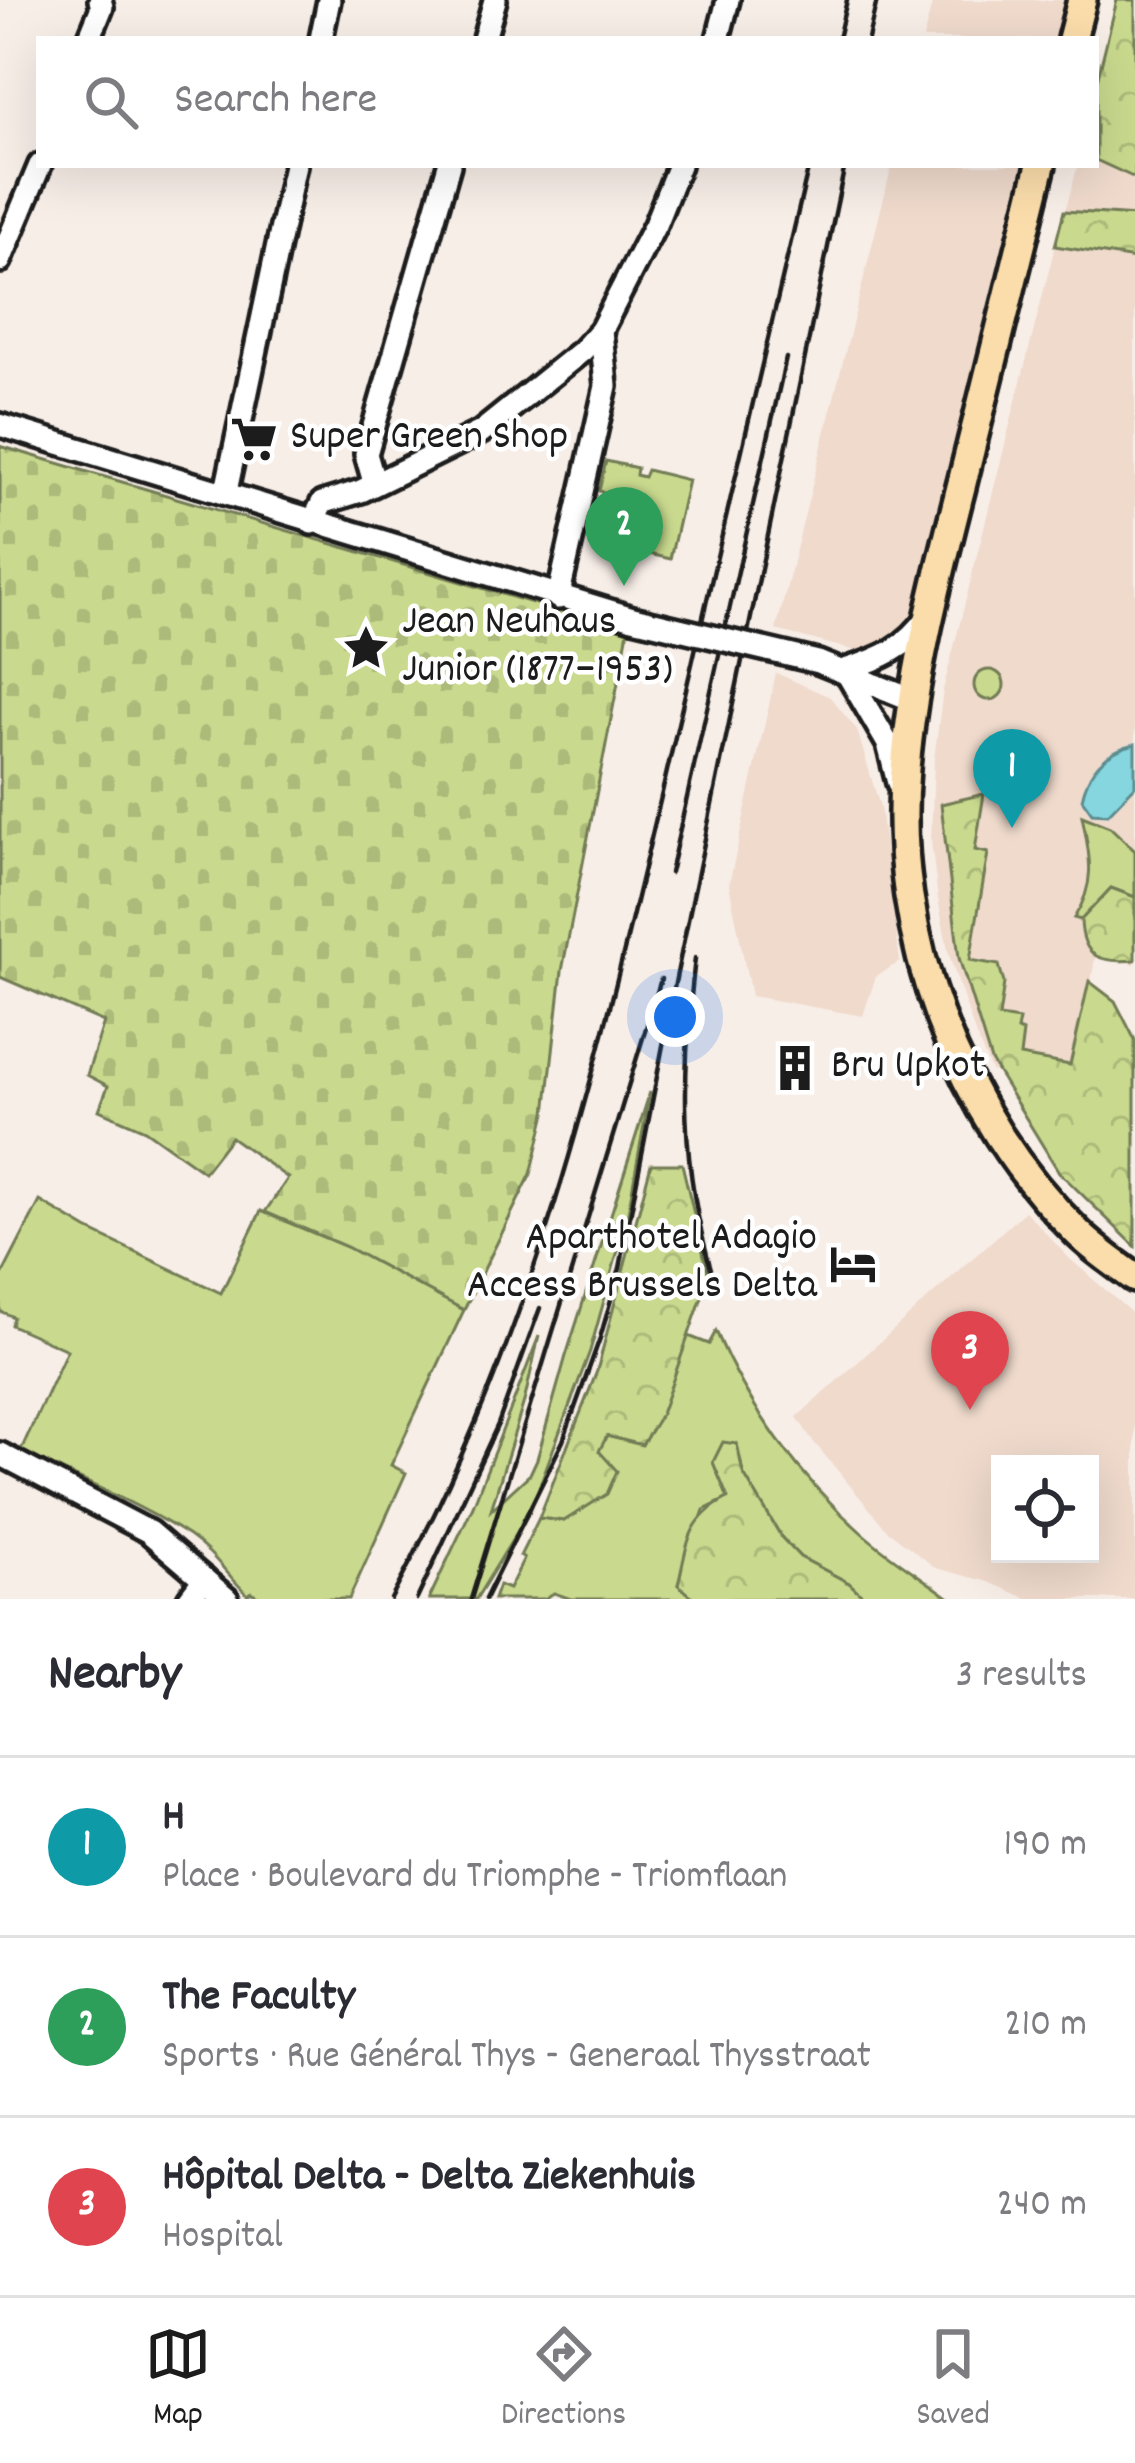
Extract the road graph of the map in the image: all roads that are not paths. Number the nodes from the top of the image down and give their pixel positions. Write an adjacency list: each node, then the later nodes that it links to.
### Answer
1 (100, 0): 7 (street)
2 (329, 0): 8 (street)
3 (495, 0): 9 (street)
4 (728, 0): 10 (street)
5 (1082, 0): 11 (main road)
6 (1098, 0): 12 (main road)
7 (90, 36)
8 (322, 36)
9 (485, 36)
10 (719, 36)
11 (1073, 36)
12 (1089, 36)
13 (39, 168): 19 (street)
14 (295, 168): 24 (street)
15 (447, 168): 23 (street)
16 (679, 168): 21 (street)
17 (1040, 168): 20 (main road)
18 (1056, 168): 20 (main road)
19 (0, 261)
20 (1011, 318): 28 (main road); 30 (main road)
21 (601, 330): 23 (street); 27 (street)
22 (0, 424): 24 (street)
23 (374, 482): 25 (street); 26 (street)
24 (226, 491): 25 (street)
25 (286, 513): 26 (street)
26 (312, 523): 27 (street)
27 (558, 598): 29 (street, bridge)
28 (929, 615): 29 (street); 30 (main road)
29 (845, 670): 30 (street); 31 (street)
30 (913, 700): 31 (main road)
31 (903, 808): 32 (main road)
32 (1135, 1278)
33 (0, 1454): 34 (street)
34 (204, 1580): 35 (street); 36 (street)
35 (189, 1599)
36 (227, 1599)

